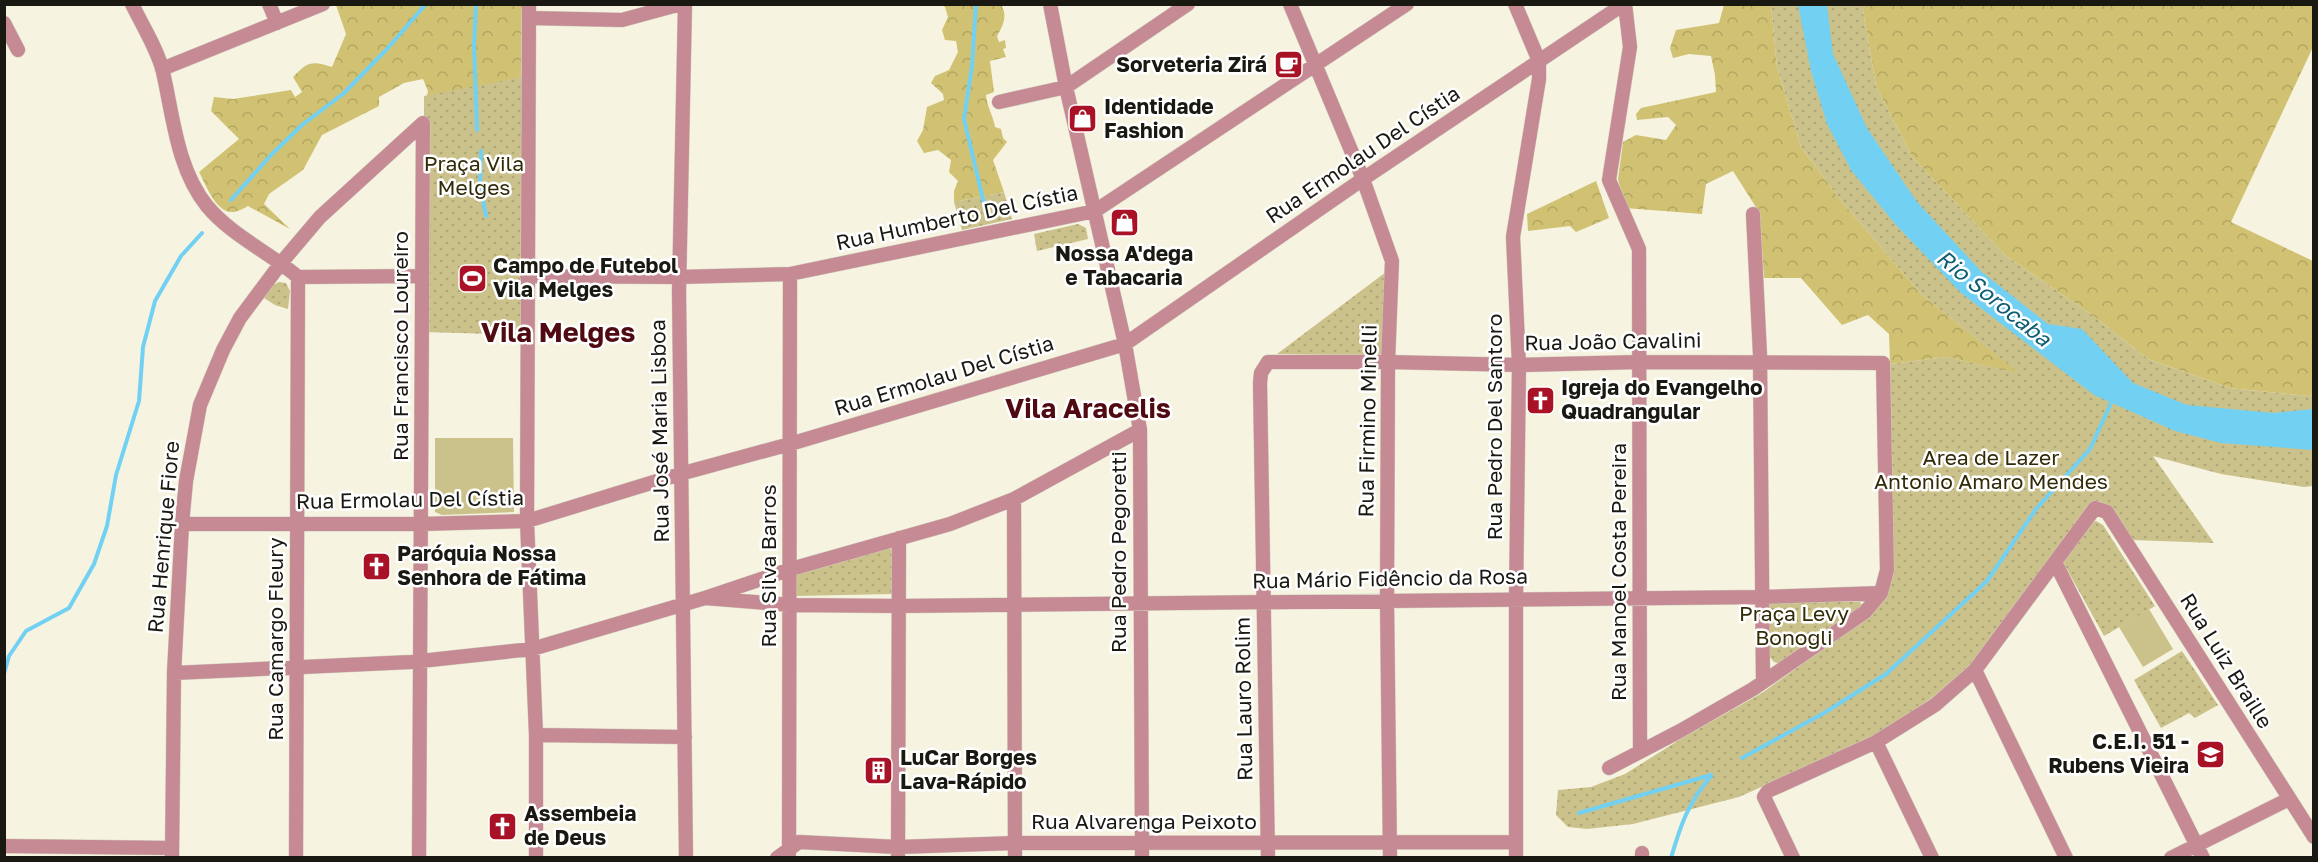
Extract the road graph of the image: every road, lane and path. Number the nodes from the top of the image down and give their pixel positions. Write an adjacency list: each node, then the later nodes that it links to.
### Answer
1 (132, 4): 17 (street)
2 (269, 4): 13 (street)
3 (323, 4): 13 (street)
4 (683, 4): 11 (street); 29 (street, Rua José Maria Lisboa)
5 (1050, 4): 18 (street, Rua Pedro Pegoretti)
6 (1188, 4): 18 (street)
7 (1290, 4): 16 (street, Rua Firmino Minelli)
8 (1407, 4): 16 (street, Rua Humberto Del Cístia)
9 (1515, 4): 15 (street, Rua Pedro Del Santoro)
10 (1625, 4): 15 (street, Rua Ermolau Del Cístia); 33 (street, Rua Manoel Costa Pereira)
11 (529, 11): 27 (street)
12 (4, 23): 14 (street)
13 (278, 23): 17 (street)
14 (18, 50)
15 (1539, 61): 21 (street, Rua Ermolau Del Cístia); 35 (street, Rua Pedro Del Santoro)
16 (1314, 66): 21 (street, Rua Firmino Minelli); 22 (street, Rua Humberto Del Cístia)
17 (162, 69): 24 (street)
18 (1066, 87): 19 (street); 22 (street, Rua Pedro Pegoretti)
19 (999, 102)
20 (423, 123): 24 (street, Rua Henrique Fiore); 26 (street, Rua Francisco Loureiro)
21 (1363, 179): 30 (street, Rua Ermolau Del Cístia); 32 (street, Rua Firmino Minelli)
22 (1095, 211): 25 (street, Rua Humberto Del Cístia); 30 (street, Rua Pedro Pegoretti)
23 (1753, 214): 34 (street)
24 (281, 263): 28 (street); 42 (street, Rua Henrique Fiore)
25 (790, 274): 29 (street, Rua Humberto Del Cístia); 37 (street, Rua Silva Barros)
26 (422, 276): 28 (street); 43 (street, Rua Francisco Loureiro)
27 (527, 276): 29 (street, Rua Humberto Del Cístia); 40 (street)
28 (298, 277): 41 (street, Rua Camargo Fleury)
29 (679, 277): 38 (street, Rua José Maria Lisboa)
30 (1125, 344): 36 (street, Rua Pedro Pegoretti); 37 (street, Rua Ermolau Del Cístia)
31 (1268, 362): 32 (street, Rua João Cavalini); 53 (street, Rua Lauro Rolim)
32 (1388, 362): 35 (street, Rua João Cavalini); 52 (street, Rua Firmino Minelli)
33 (1639, 362): 34 (street, Rua João Cavalini); 35 (street, Rua João Cavalini); 48 (street, Rua Manoel Costa Pereira)
34 (1759, 362): 47 (street, Rua João Cavalini); 49 (street)
35 (1519, 365): 51 (street, Rua Pedro Del Santoro)
36 (1140, 430): 39 (street); 54 (street, Rua Pedro Pegoretti)
37 (790, 444): 38 (street, Rua Ermolau Del Cístia); 46 (street, Rua Silva Barros)
38 (680, 474): 40 (street, Rua Ermolau Del Cístia); 55 (street, Rua José Maria Lisboa)
39 (1014, 500): 44 (street); 56 (street)
40 (527, 521): 43 (street, Rua Ermolau Del Cístia); 59 (street)
41 (297, 523): 42 (street, Rua Ermolau Del Cístia); 43 (street, Rua Ermolau Del Cístia); 61 (street, Rua Camargo Fleury)
42 (182, 524): 63 (street, Rua Henrique Fiore)
43 (421, 524): 60 (street, Rua Francisco Loureiro)
44 (899, 538): 46 (street); 58 (street)
45 (2055, 562): 62 (street); 70 (street, Rua Luiz Braille); 78 (street)
46 (791, 569): 50 (street); 57 (street, Rua Silva Barros)
47 (1881, 593): 49 (street, Rua Mário Fidêncio da Rosa); 64 (street)
48 (1640, 597): 49 (street, Rua Mário Fidêncio da Rosa); 51 (street, Rua Mário Fidêncio da Rosa); 68 (street, Rua Manoel Costa Pereira)
49 (1762, 597): 64 (street)
50 (705, 598): 55 (street); 57 (street, Rua Mário Fidêncio da Rosa)
51 (1516, 598): 52 (street, Rua Mário Fidêncio da Rosa); 74 (street, Rua Pedro Del Santoro)
52 (1387, 600): 53 (street, Rua Mário Fidêncio da Rosa); 73 (street, Rua Firmino Minelli)
53 (1263, 602): 54 (street, Rua Mário Fidêncio da Rosa); 72 (street, Rua Lauro Rolim)
54 (1140, 603): 56 (street, Rua Mário Fidêncio da Rosa); 76 (street, Rua Pedro Pegoretti)
55 (684, 604): 59 (street); 66 (street, Rua José Maria Lisboa)
56 (1014, 604): 58 (street, Rua Mário Fidêncio da Rosa); 75 (street)
57 (791, 605): 58 (street, Rua Mário Fidêncio da Rosa); 81 (street, Rua Silva Barros)
58 (899, 606): 79 (street)
59 (532, 650): 60 (street); 65 (street)
60 (420, 661): 61 (street); 83 (street, Rua Francisco Loureiro)
61 (297, 668): 63 (street); 82 (street, Rua Camargo Fleury)
62 (1975, 670): 67 (street); 94 (street)
63 (174, 673): 80 (street, Rua Henrique Fiore)
64 (1763, 682): 68 (street)
65 (536, 735): 66 (street); 84 (street)
66 (685, 737): 85 (street, Rua José Maria Lisboa)
67 (1876, 742): 92 (street); 93 (street)
68 (1640, 751): 69 (street)
69 (1610, 768)
70 (2289, 799): 71 (street, Rua Luiz Braille); 78 (street)
71 (2313, 837)
72 (1268, 842): 73 (street, Rua Alvarenga Peixoto); 76 (street, Rua Alvarenga Peixoto); 89 (street, Rua Lauro Rolim)
73 (1390, 842): 74 (street, Rua Alvarenga Peixoto); 90 (street, Rua Firmino Minelli)
74 (1516, 842): 91 (street, Rua Pedro Del Santoro)
75 (1015, 843): 76 (street, Rua Alvarenga Peixoto); 79 (street, Rua Alvarenga Peixoto); 87 (street)
76 (1142, 843): 88 (street, Rua Pedro Pegoretti)
77 (4, 846): 80 (street)
78 (2200, 851): 95 (street)
79 (898, 852): 81 (street, Rua Alvarenga Peixoto)
80 (172, 853)
81 (789, 853): 86 (street, Rua Alvarenga Peixoto)
82 (296, 858)
83 (419, 858)
84 (536, 858)
85 (686, 858)
86 (777, 858)
87 (1015, 858)
88 (1142, 858)
89 (1268, 858)
90 (1390, 858)
91 (1516, 858)
92 (1793, 858)
93 (1932, 858)
94 (2066, 858)
95 (2171, 858)

